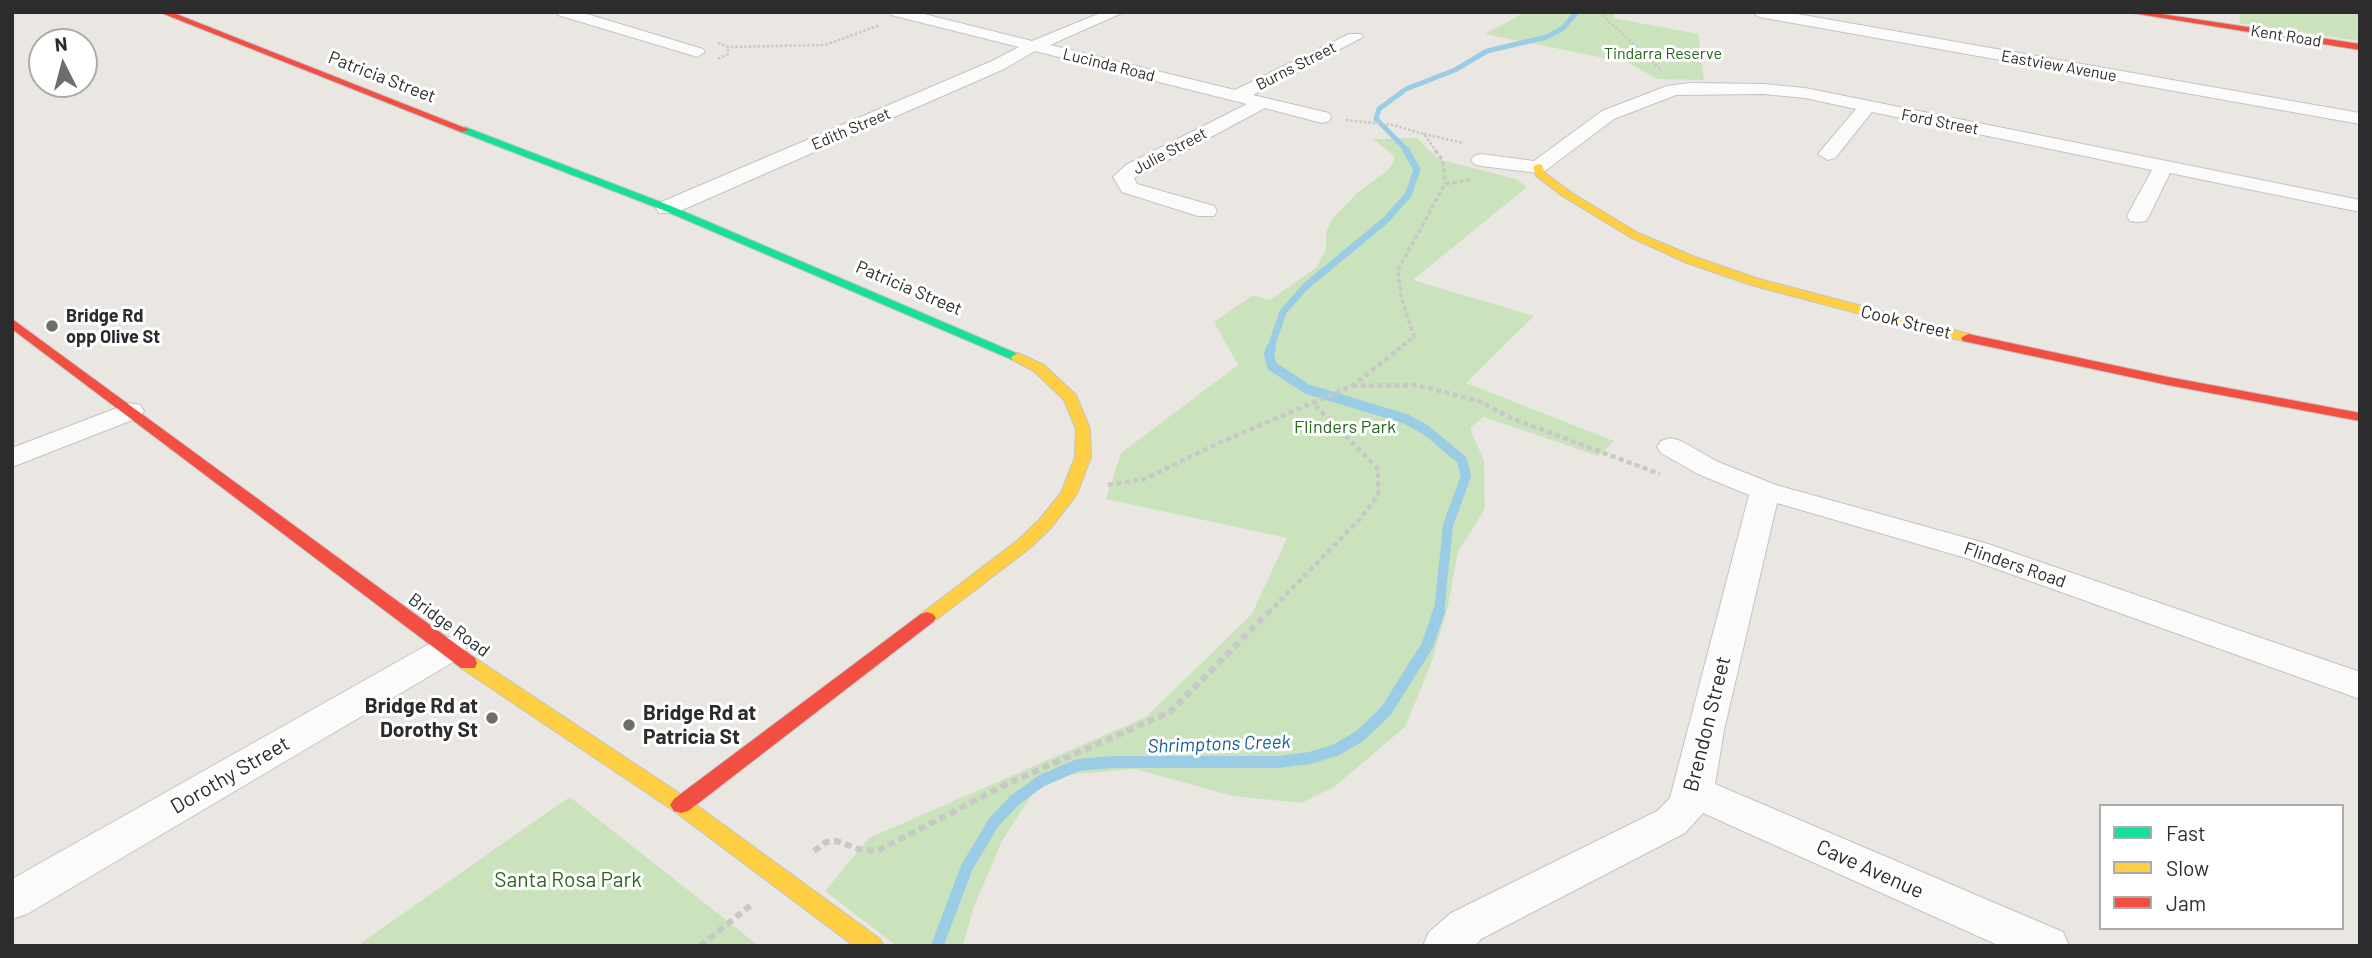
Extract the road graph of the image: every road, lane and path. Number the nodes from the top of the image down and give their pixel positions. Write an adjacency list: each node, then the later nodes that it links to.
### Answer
1 (163, 12): 28 (street, Patricia Street)
2 (563, 12): 13 (street)
3 (896, 12): 10 (street, Lucinda Road)
4 (1117, 12): 10 (street, Edith Street)
5 (1599, 12): 14 (path)
6 (1759, 12): 20 (street, Eastview Avenue)
7 (2130, 12): 12 (street, Kent Road)
8 (880, 26): 11 (path)
9 (1355, 37): 15 (street, Burns Street)
10 (1033, 46): 15 (street, Lucinda Road); 28 (street, Edith Street)
11 (728, 47)
12 (2360, 47)
13 (697, 52)
14 (1690, 88): 17 (street, Ford Street); 24 (street, Ford Street)
15 (1237, 96): 16 (street, Lucinda Road)
16 (1262, 103): 18 (street, Lucinda Road); 29 (street, Julie Street)
17 (1867, 107): 21 (street); 23 (street, Ford Street)
18 (1322, 117)
19 (1340, 119): 26 (path)
20 (2360, 119)
21 (1828, 154)
22 (1481, 160): 24 (street)
23 (2164, 166): 27 (street, Ford Street); 30 (street)
24 (1538, 167): 35 (street, Cook Street)
25 (1474, 179): 26 (path)
26 (1445, 184): 32 (path)
27 (2360, 206)
28 (667, 208): 38 (street, Patricia Street)
29 (1206, 211)
30 (2138, 216)
31 (12, 323): 34 (street, Bridge Road)
32 (1352, 386): 33 (path); 36 (path)
33 (1313, 403): 38 (path); 44 (path)
34 (130, 411): 37 (street); 40 (street, Bridge Road)
35 (2360, 417)
36 (1679, 451): 39 (street, Flinders Road)
37 (12, 458)
38 (1074, 483): 43 (street, Patricia Street)
39 (1765, 491): 41 (street, Flinders Road); 42 (street, Brendon Street)
40 (448, 649): 43 (street, Bridge Road); 45 (street, Dorothy Street)
41 (2360, 686)
42 (1693, 792): 49 (street, Brendon Street); 50 (street, Cave Avenue)
43 (681, 805): 48 (street, Bridge Road)
44 (811, 854)
45 (12, 901)
46 (752, 904): 47 (path)
47 (700, 946)
48 (872, 946)
49 (1445, 946)
50 (2047, 946)

